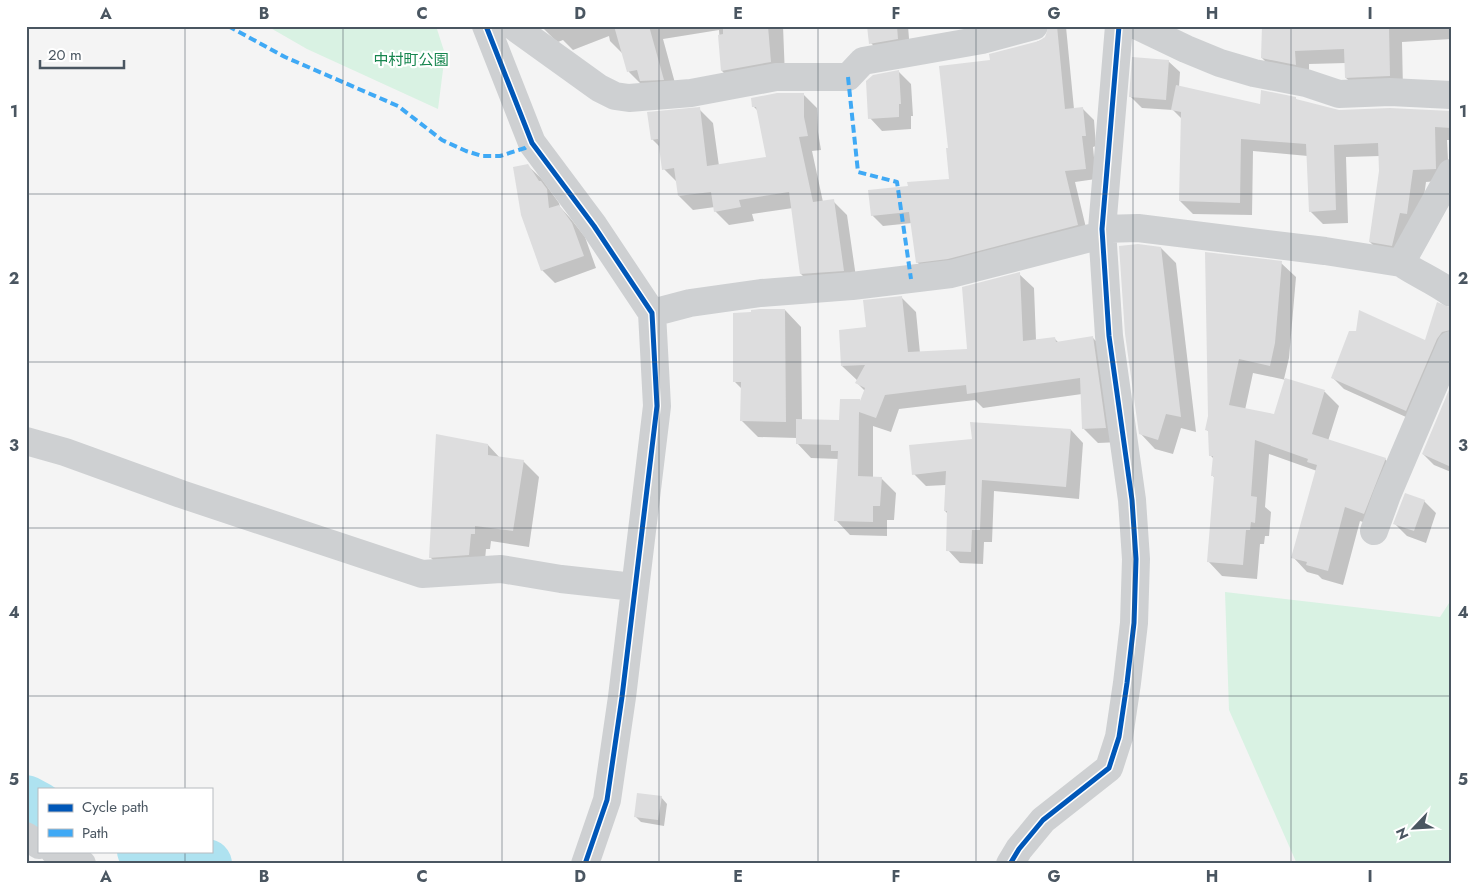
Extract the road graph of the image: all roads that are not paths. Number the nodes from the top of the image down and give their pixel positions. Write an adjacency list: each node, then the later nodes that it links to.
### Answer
1 (486, 26): 11 (street)
2 (514, 26): 3 (street)
3 (1034, 26)
4 (1119, 26): 8 (street)
5 (1138, 26): 6 (street)
6 (1451, 95)
7 (1451, 173): 9 (street)
8 (1102, 232): 9 (street); 11 (street); 21 (street)
9 (1401, 263): 10 (street)
10 (1451, 293)
11 (652, 312): 15 (street)
12 (1451, 345): 14 (street)
13 (26, 440): 15 (street)
14 (1374, 531)
15 (634, 587): 20 (street)
16 (26, 836): 17 (street)
17 (38, 843)
18 (56, 852): 19 (street)
19 (82, 864)
20 (585, 864)
21 (1010, 864)

